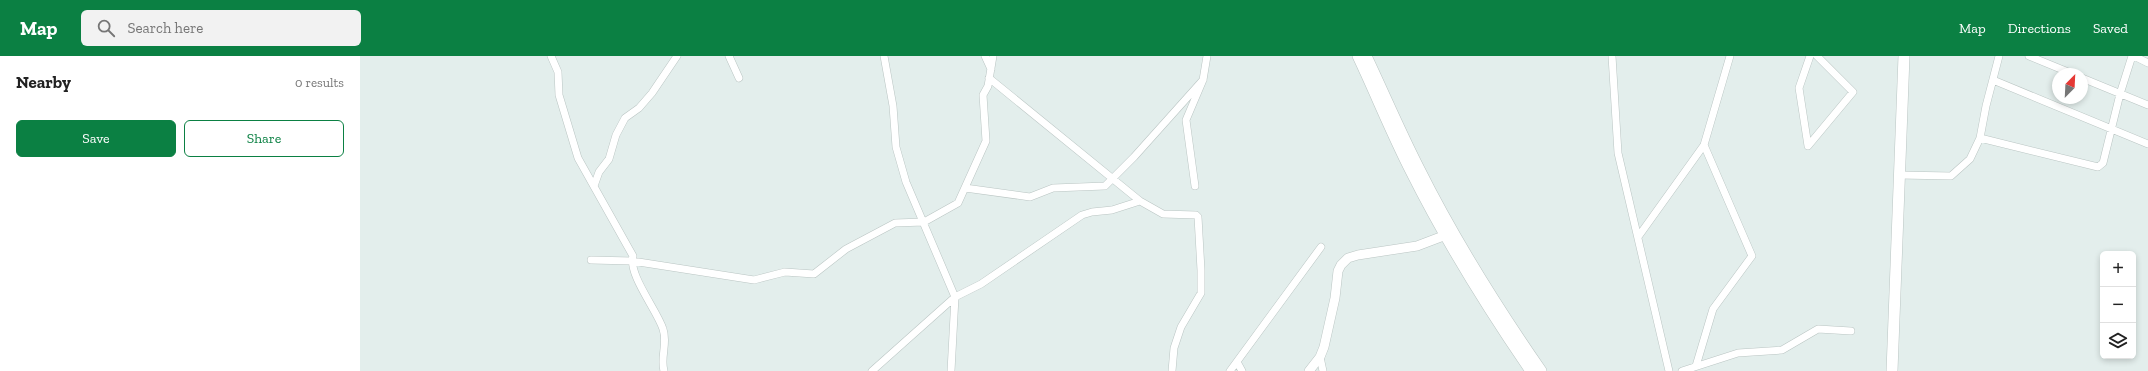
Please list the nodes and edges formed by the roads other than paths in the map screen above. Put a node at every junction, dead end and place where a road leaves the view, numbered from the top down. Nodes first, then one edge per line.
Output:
1 (551, 56) edge
2 (677, 56) edge
3 (729, 56) edge
4 (884, 56) edge
5 (985, 56) edge
6 (993, 56) edge
7 (1207, 56) edge
8 (1358, 56) edge
9 (1366, 56) edge
10 (1612, 56) edge
11 (1730, 56) edge
12 (1810, 56) edge
13 (1817, 56) edge
14 (1904, 56) edge
15 (1999, 56) edge
16 (2029, 56) edge
17 (2133, 56) edge
18 (2148, 63) edge
19 (2058, 68) edge
20 (991, 69) junction
21 (739, 78) dead end
22 (989, 78) junction
23 (1203, 80) junction
24 (1993, 80) junction
25 (2088, 81) edge
26 (2120, 94) junction
27 (2148, 105) edge
28 (2112, 129) junction
29 (1980, 138) junction
30 (2148, 144) edge
31 (1704, 145) junction
32 (1900, 175) junction
33 (1112, 178) junction
34 (594, 186) junction
35 (1195, 186) dead end
36 (966, 188) junction
37 (1140, 201) junction
38 (924, 222) junction
39 (1446, 235) junction
40 (1638, 237) junction
41 (1321, 247) dead end
42 (591, 260) dead end
43 (632, 261) junction
44 (955, 296) junction
45 (1851, 332) dead end
46 (1320, 357) junction
47 (1237, 362) junction
48 (1696, 366) junction
49 (664, 371) edge
50 (872, 371) edge
51 (951, 371) edge
52 (1172, 371) edge
53 (1230, 371) edge
54 (1242, 371) edge
55 (1309, 371) edge
56 (1323, 371) edge
57 (1531, 371) edge
58 (1541, 371) edge
59 (1669, 371) edge
60 (1682, 371) edge
61 (1892, 371) edge

1 - 34 street
2 - 34 street
3 - 21 street
4 - 38 street
5 - 20 street
6 - 20 street
7 - 23 street
8 - 39 highway
9 - 58 highway
10 - 40 street
11 - 31 street
12 - 13 street
14 - 32 highway
15 - 24 street
16 - 19 street
17 - 18 street
17 - 26 street
20 - 22 street
22 - 33 street
22 - 36 street
23 - 33 street
23 - 35 street
24 - 28 street
24 - 29 street
25 - 26 street
26 - 27 street
26 - 28 street
28 - 29 street
28 - 30 street
29 - 32 street
31 - 40 street
31 - 48 street
32 - 61 highway
33 - 36 street
33 - 37 street
34 - 43 street
36 - 38 street
37 - 44 street
37 - 52 street
38 - 43 street
38 - 44 street
39 - 46 street
39 - 57 highway
40 - 59 street
41 - 47 street
42 - 43 street
43 - 49 street
44 - 50 street
44 - 51 street
45 - 48 street
46 - 55 street
46 - 56 street
47 - 53 street
47 - 54 street
48 - 60 street

